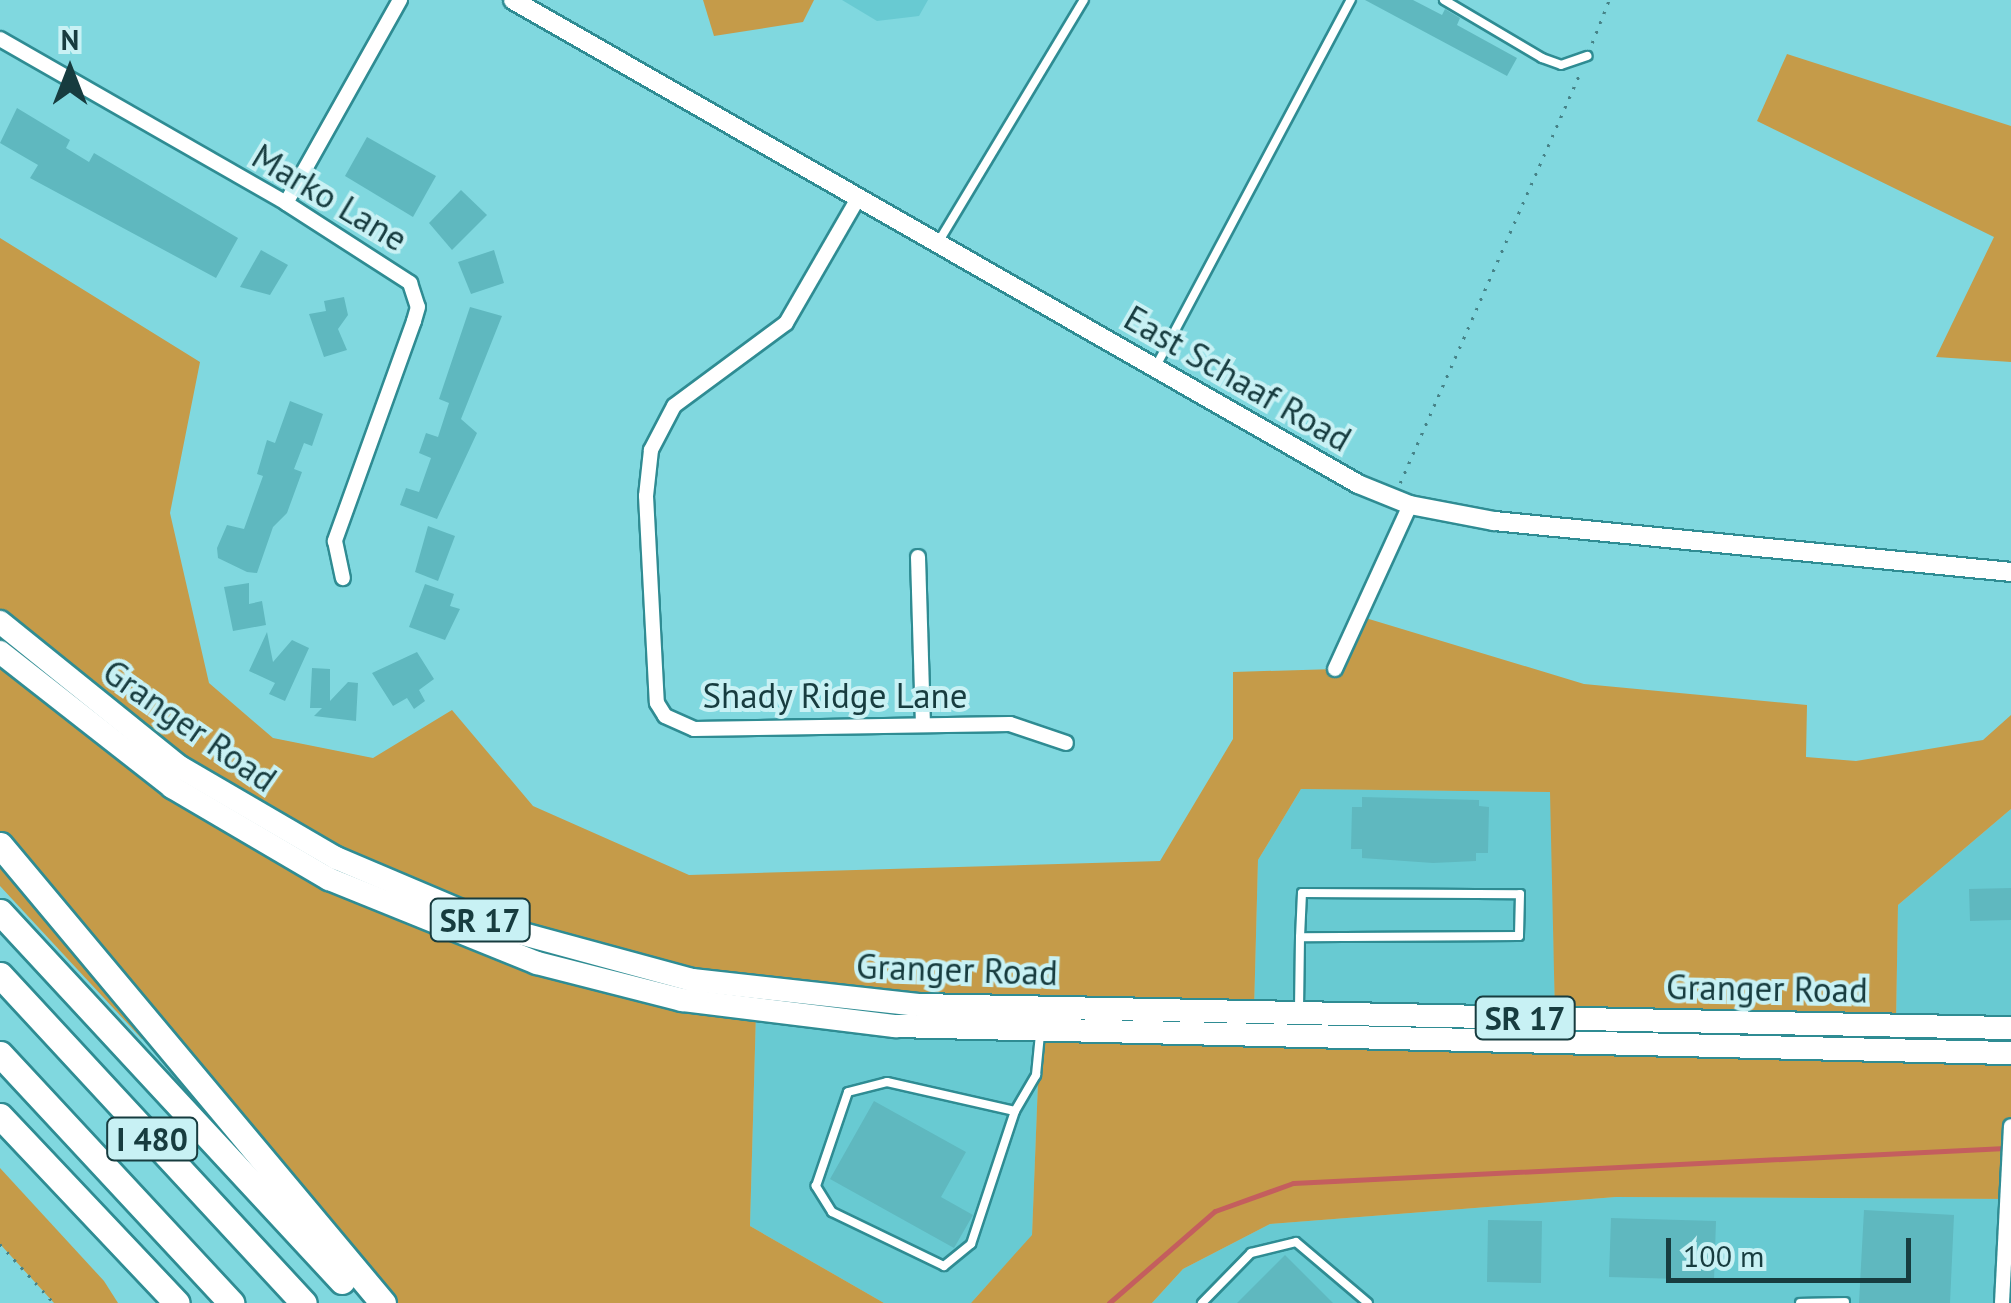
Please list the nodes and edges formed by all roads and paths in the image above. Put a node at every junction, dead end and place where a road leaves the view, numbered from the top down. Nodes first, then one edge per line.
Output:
1 (400, 0) edge
2 (513, 0) edge
3 (1084, 0) edge
4 (1352, 0) edge
5 (1444, 0) edge
6 (1609, 0) edge
7 (0, 38) edge
8 (1588, 56) junction
9 (857, 200) junction
10 (286, 203) junction
11 (936, 245) junction
12 (1155, 368) junction
13 (1402, 501) junction
14 (918, 557) dead end
15 (2011, 572) edge
16 (343, 578) dead end
17 (0, 622) edge
18 (0, 652) edge
19 (1335, 669) dead end
20 (923, 724) junction
21 (1066, 743) dead end
22 (0, 844) edge
23 (0, 912) edge
24 (1300, 936) junction
25 (0, 975) edge
26 (1299, 1014) junction
27 (1040, 1019) junction
28 (2011, 1028) edge
29 (2011, 1053) edge
30 (0, 1054) edge
31 (1015, 1111) junction
32 (0, 1116) edge
33 (2011, 1126) edge
34 (2010, 1178) edge
35 (0, 1244) edge
36 (1845, 1302) edge
37 (54, 1303) edge
38 (177, 1303) edge
39 (231, 1303) edge
40 (304, 1303) edge
41 (363, 1303) edge
42 (383, 1303) edge
43 (1202, 1303) edge
44 (1368, 1303) edge
45 (1800, 1303) edge
46 (2002, 1303) edge

1 - 10 street
2 - 9 street, East Schaaf Road
3 - 11 lane
4 - 12 lane
5 - 8 lane
6 - 8 path
7 - 10 street, Marko Lane
8 - 13 path
9 - 11 street, East Schaaf Road
9 - 20 street, Shady Ridge Lane
10 - 16 street, Marko Lane
11 - 12 street, East Schaaf Road
12 - 13 street, East Schaaf Road
13 - 15 street, East Schaaf Road
13 - 19 street
14 - 20 street
17 - 27 main road, Granger Road / SR 17
18 - 27 main road, Granger Road / SR 17
20 - 21 street, Shady Ridge Lane
22 - 42 highway
23 - 41 highway
24 - 24 lane
24 - 26 lane
25 - 40 highway, I 480
26 - 27 main road, Granger Road / SR 17
26 - 28 main road, Granger Road / SR 17
27 - 29 main road, Granger Road / SR 17
27 - 31 lane
30 - 39 highway, I 480
31 - 31 lane
32 - 38 highway
33 - 34 street
34 - 46 street
35 - 37 path
36 - 45 lane
43 - 44 lane

